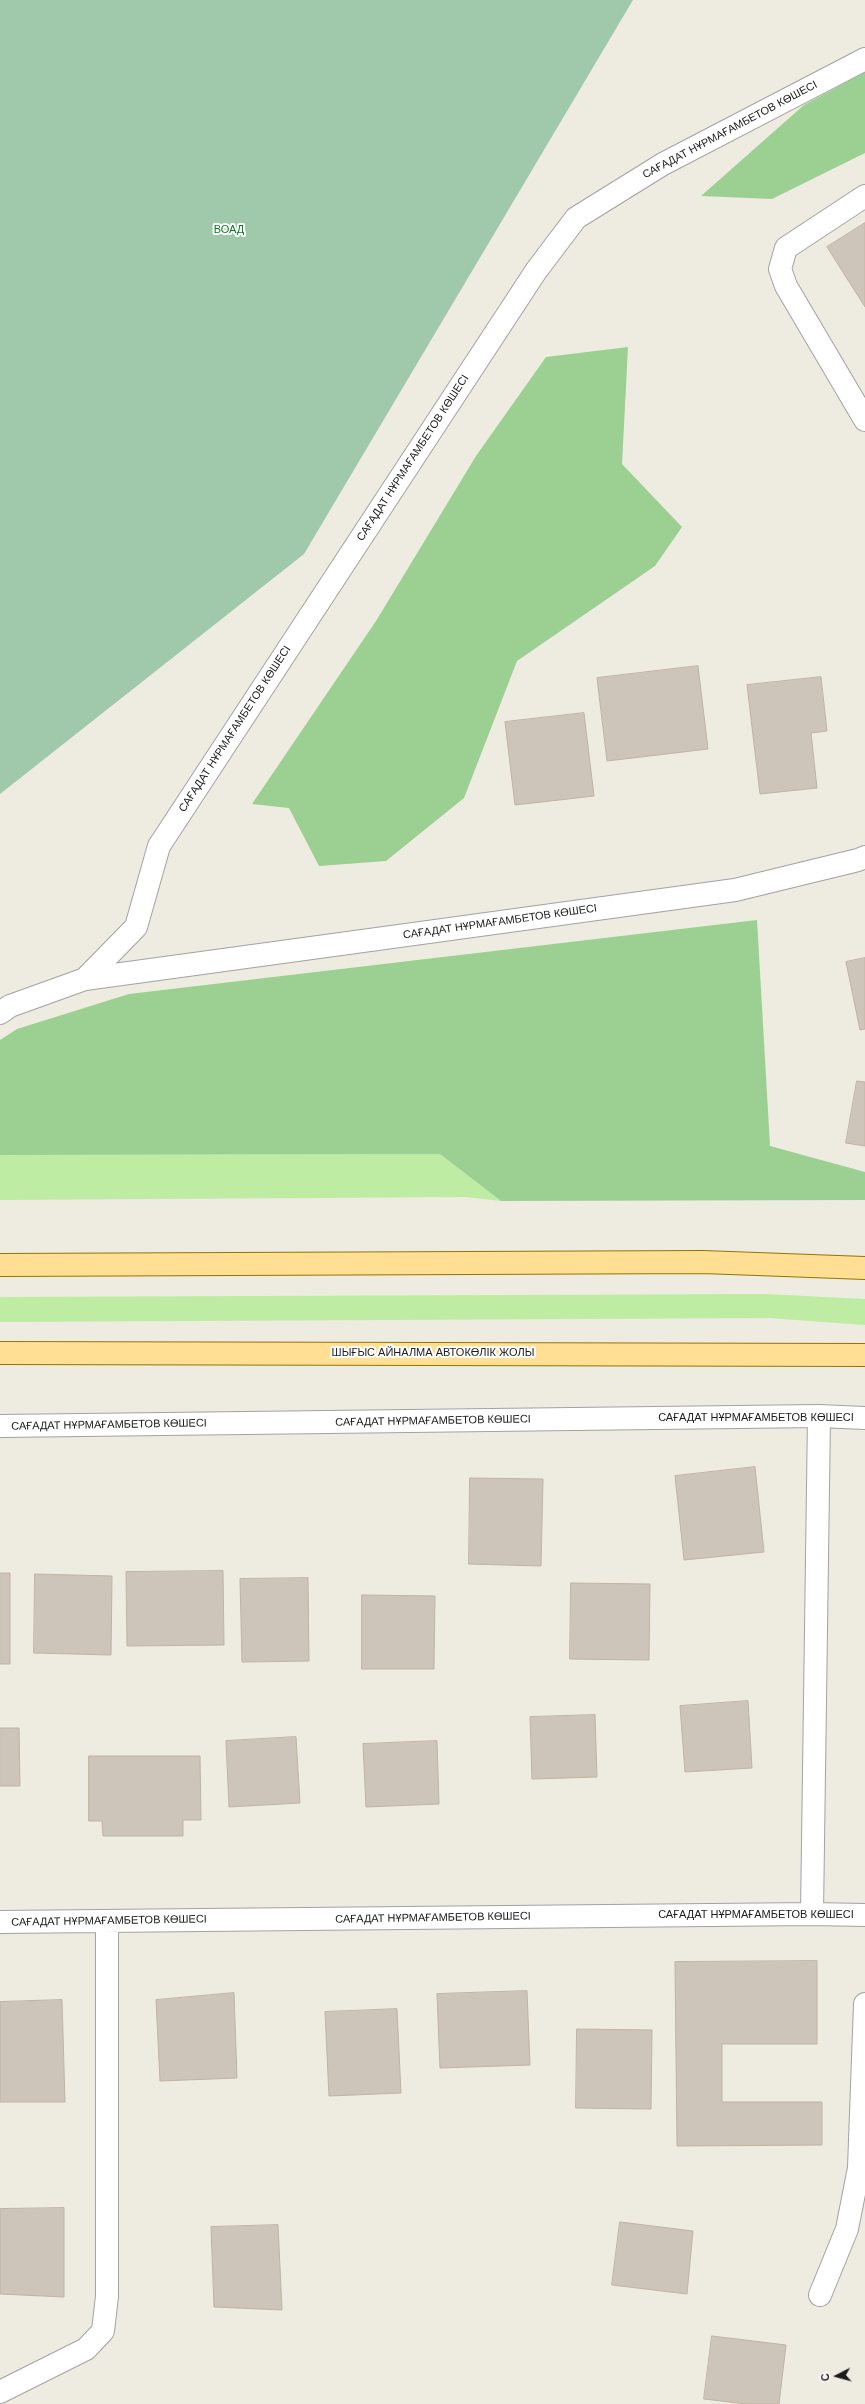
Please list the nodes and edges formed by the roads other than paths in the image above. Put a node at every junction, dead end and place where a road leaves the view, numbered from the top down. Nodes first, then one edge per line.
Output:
1 (865, 59) edge
2 (865, 196) edge
3 (865, 420) edge
4 (865, 857) edge
5 (85, 979) junction
6 (0, 1013) edge
7 (0, 1265) edge
8 (865, 1268) edge
9 (0, 1353) edge
10 (865, 1355) edge
11 (819, 1416) junction
12 (865, 1418) edge
13 (0, 1426) edge
14 (812, 1914) junction
15 (865, 1915) edge
16 (107, 1921) junction
17 (0, 1922) edge
18 (865, 2004) edge
19 (820, 2295) dead end
20 (0, 2392) edge

1 - 5 street, САҒАДАТ НҰРМАҒАМБЕТОВ КӨШЕСІ
2 - 3 street
4 - 5 street, САҒАДАТ НҰРМАҒАМБЕТОВ КӨШЕСІ
5 - 6 street, САҒАДАТ НҰРМАҒАМБЕТОВ КӨШЕСІ
7 - 8 main road
9 - 10 main road, ШЫҒЫС АЙНАЛМА АВТОКӨЛІК ЖОЛЫ
11 - 12 street, САҒАДАТ НҰРМАҒАМБЕТОВ КӨШЕСІ
11 - 13 street, САҒАДАТ НҰРМАҒАМБЕТОВ КӨШЕСІ
11 - 14 street
14 - 15 street, САҒАДАТ НҰРМАҒАМБЕТОВ КӨШЕСІ
14 - 16 street, САҒАДАТ НҰРМАҒАМБЕТОВ КӨШЕСІ
16 - 17 street, САҒАДАТ НҰРМАҒАМБЕТОВ КӨШЕСІ
16 - 20 street
18 - 19 street

